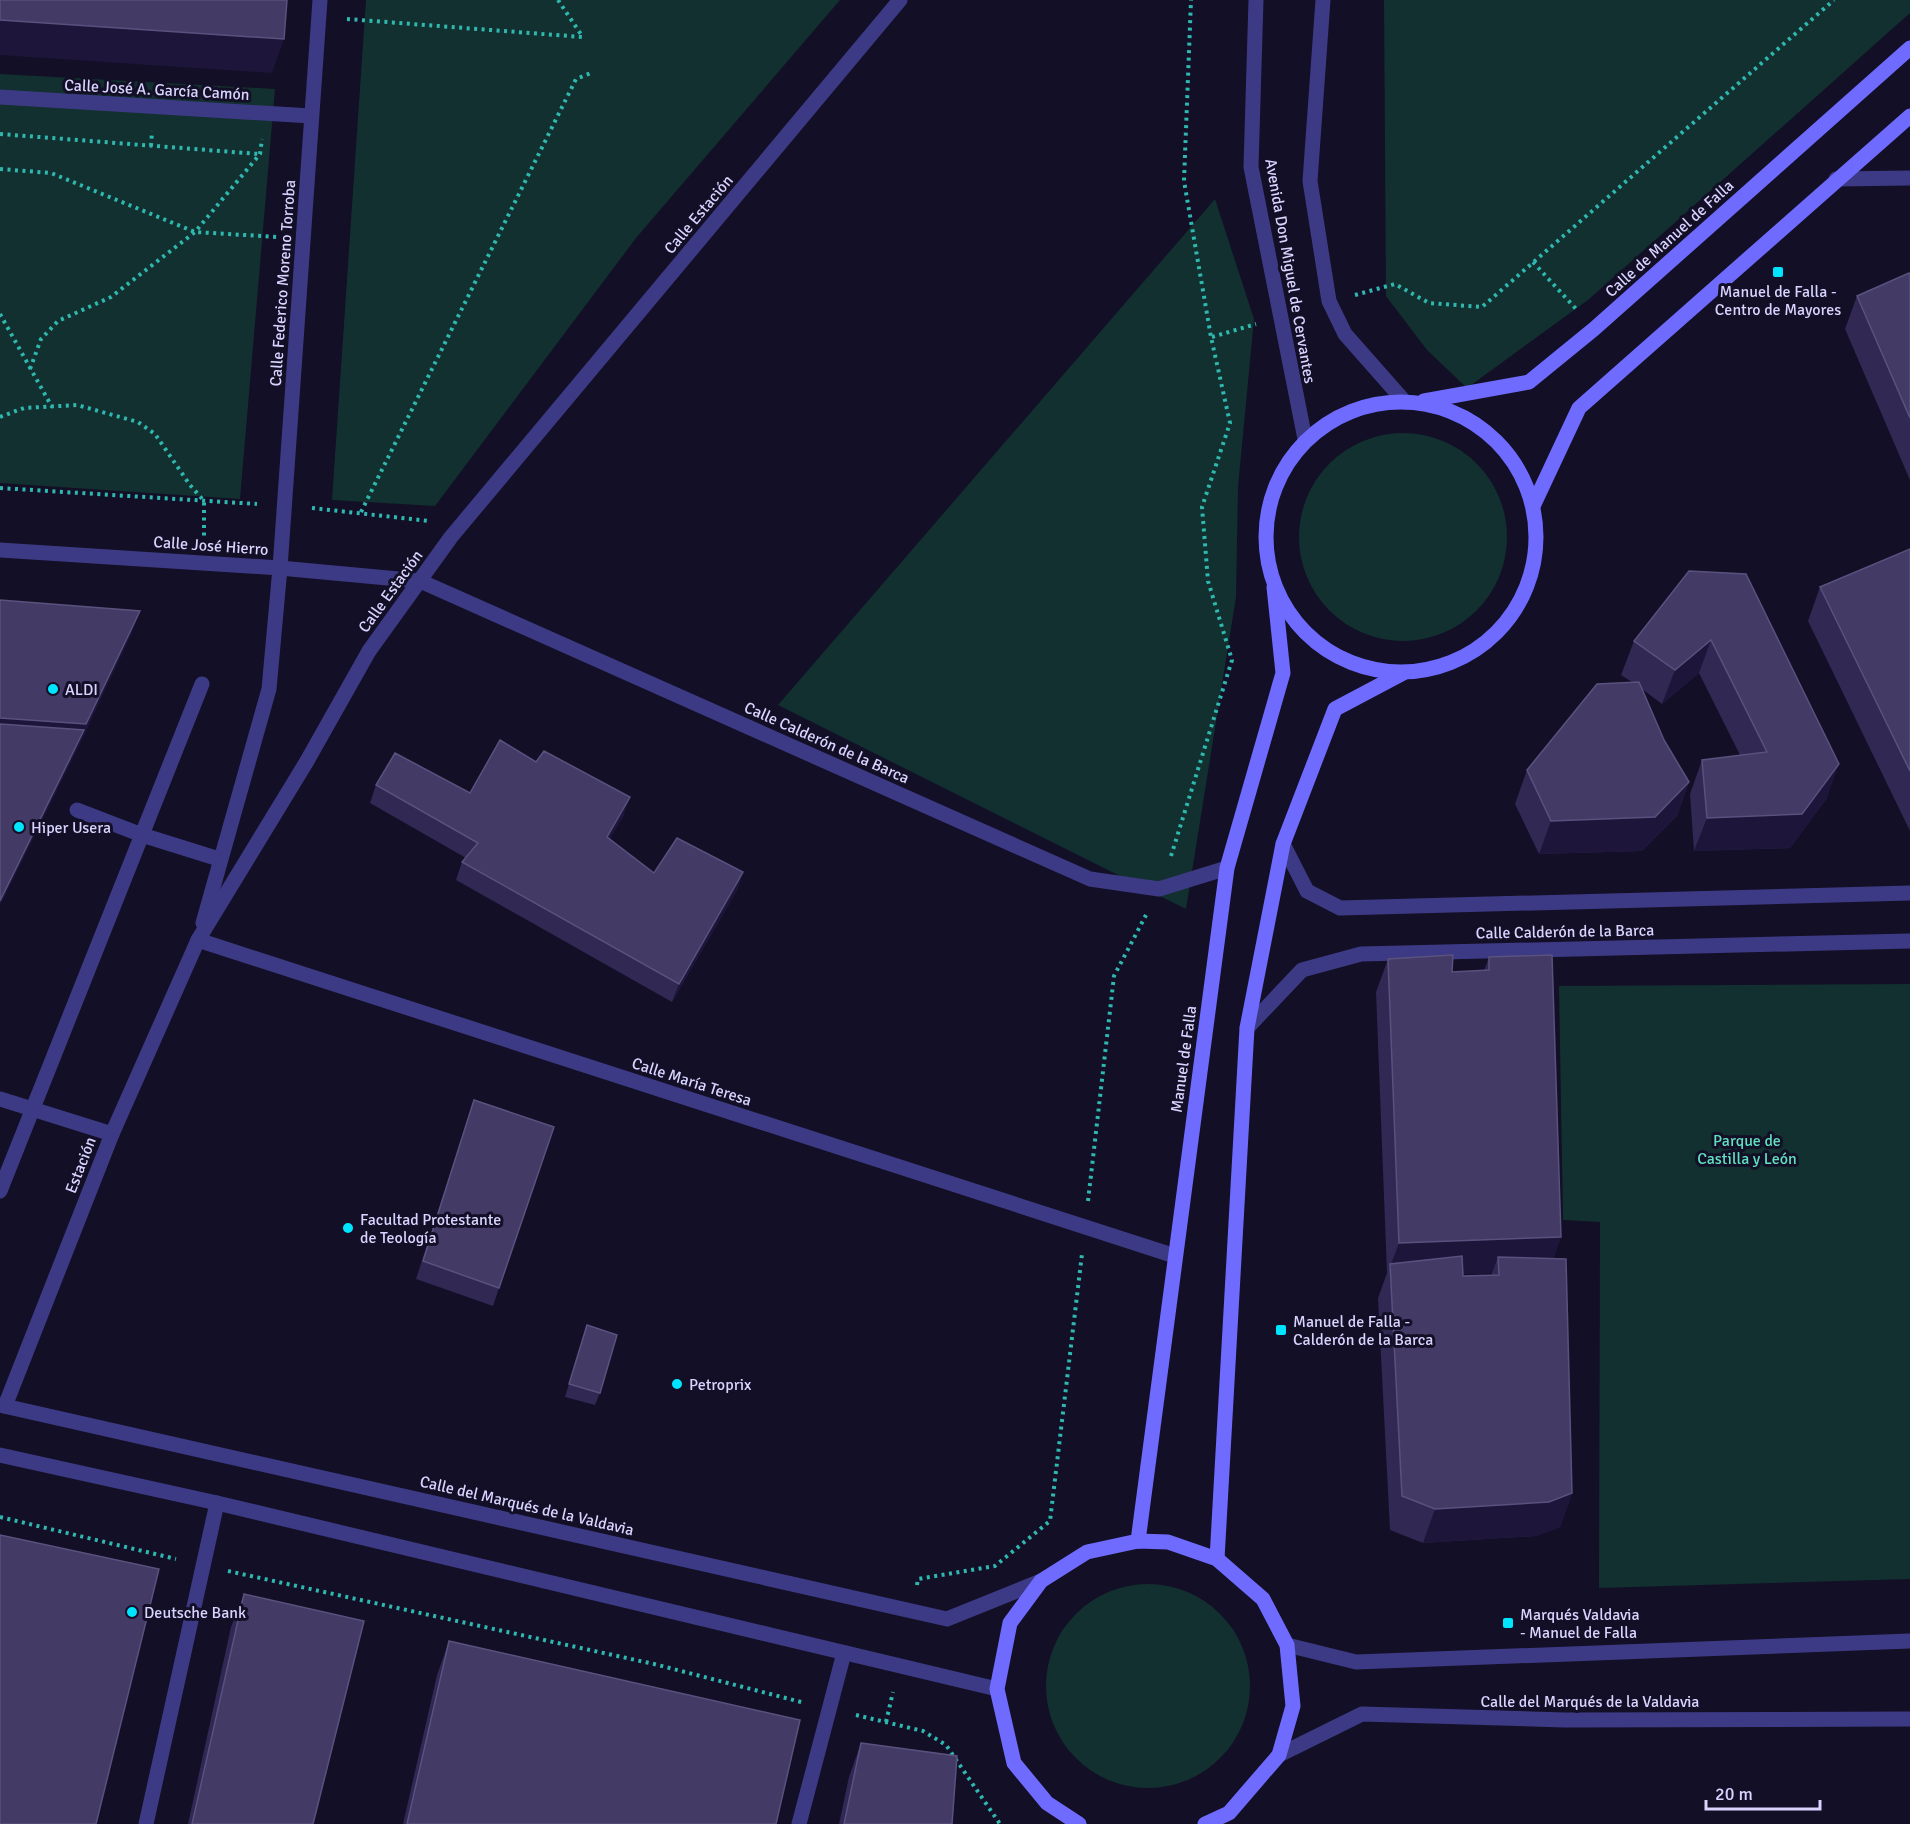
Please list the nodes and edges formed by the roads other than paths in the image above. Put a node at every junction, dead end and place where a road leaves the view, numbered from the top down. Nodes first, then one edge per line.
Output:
1 (320, 0) edge
2 (900, 0) edge
3 (1257, 0) edge
4 (1323, 0) edge
5 (1910, 48) edge
6 (0, 98) edge
7 (312, 116) junction
8 (1910, 116) edge
9 (1910, 178) edge
10 (1836, 179) junction
11 (1424, 401) junction
12 (1405, 402) junction
13 (1305, 439) junction
14 (1534, 504) junction
15 (0, 550) edge
16 (280, 568) junction
17 (420, 581) junction
18 (1274, 587) junction
19 (1403, 673) junction
20 (202, 684) dead end
21 (77, 810) dead end
22 (142, 835) junction
23 (1283, 844) junction
24 (219, 859) junction
25 (1227, 868) junction
26 (1910, 893) edge
27 (198, 940) junction
28 (1910, 941) edge
29 (1247, 1028) junction
30 (0, 1099) edge
31 (33, 1109) junction
32 (112, 1134) junction
33 (0, 1191) edge
34 (1175, 1256) junction
35 (3, 1405) edge
36 (0, 1455) edge
37 (217, 1503) junction
38 (1138, 1541) junction
39 (1217, 1559) junction
40 (1041, 1581) junction
41 (1910, 1641) edge
42 (1287, 1645) junction
43 (844, 1653) junction
44 (997, 1689) junction
45 (1910, 1719) edge
46 (1279, 1755) junction
47 (146, 1824) edge
48 (799, 1824) edge
49 (1079, 1824) edge
50 (1205, 1824) edge

1 - 7 street, Calle Federico Moreno Torroba
2 - 17 street, Calle Estación
3 - 13 street, Avenida Don Miguel de Cervantes
4 - 12 street, Avenida Don Miguel de Cervantes
5 - 11 main road, Calle de Manuel de Falla
6 - 7 street, Calle José A. García Camón
7 - 16 street, Calle Federico Moreno Torroba
8 - 10 main road
9 - 10 street
10 - 14 main road
11 - 12 main road, Calle de Manuel de Falla
11 - 14 main road
12 - 13 main road, Calle de Manuel de Falla
13 - 18 main road
14 - 19 main road
15 - 16 street, Calle José Hierro
16 - 17 street, Calle José Hierro
16 - 24 street
17 - 25 street, Calle Calderón de la Barca
17 - 27 street, Calle Estación
18 - 19 main road
18 - 25 main road, Manuel de Falla
19 - 23 main road
20 - 22 street
21 - 22 street
22 - 24 street
22 - 31 street
23 - 26 street, Calle Calderón de la Barca
23 - 29 main road
24 - 27 street
25 - 34 main road, Manuel de Falla
27 - 32 street, Estación
27 - 34 street, Calle María Teresa
28 - 29 street, Calle Calderón de la Barca
29 - 39 main road
30 - 31 street
31 - 32 street
31 - 33 street
32 - 35 street, Estación
34 - 38 main road, Manuel de Falla
35 - 40 street, Calle del Marqués de la Valdavia
36 - 37 street
37 - 43 street
37 - 47 street
38 - 39 main road
38 - 40 main road
39 - 42 main road
40 - 44 main road
41 - 42 street
42 - 46 main road
43 - 44 street
43 - 48 street
44 - 49 main road
45 - 46 street, Calle del Marqués de la Valdavia
46 - 50 main road

